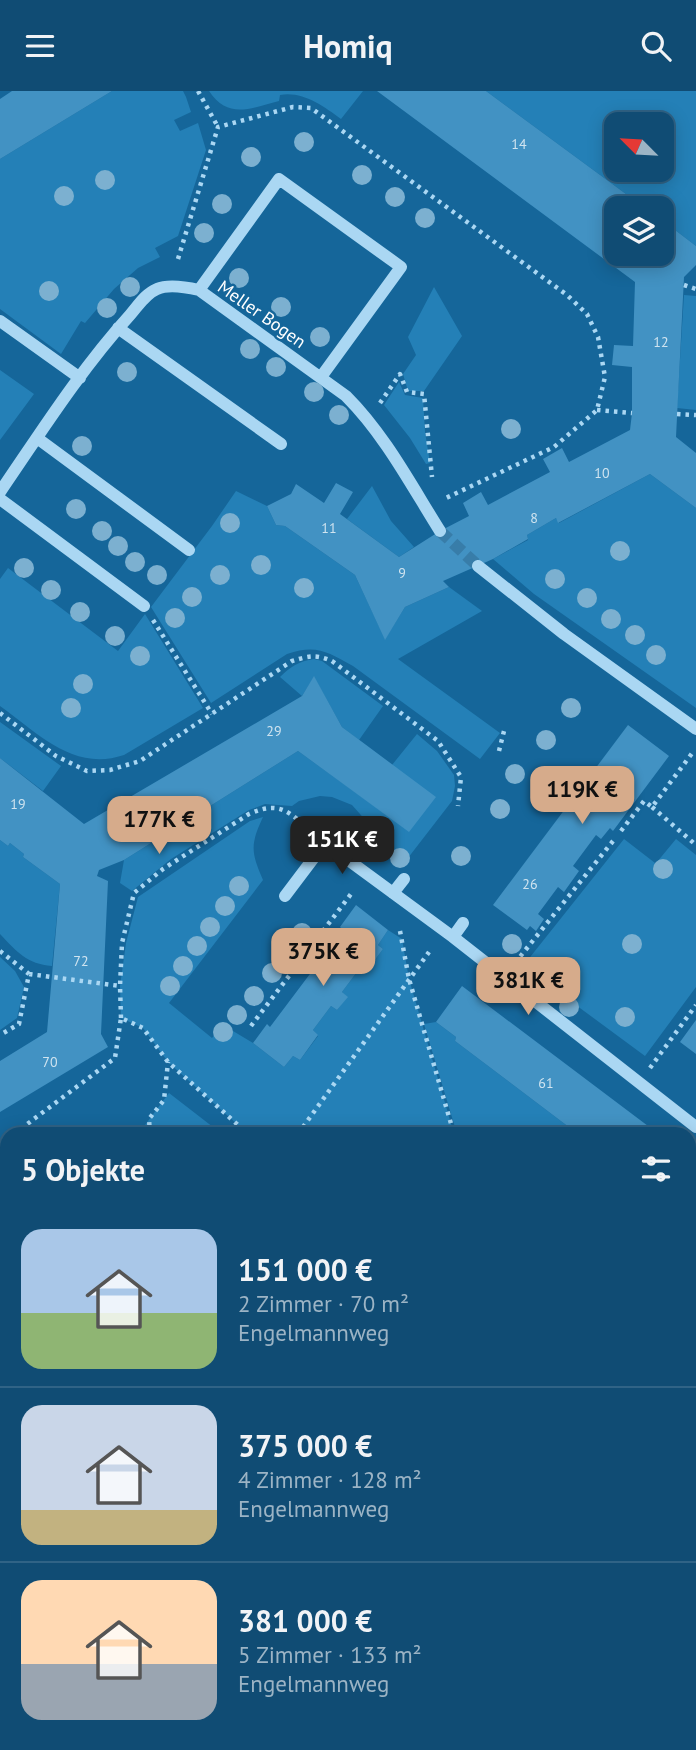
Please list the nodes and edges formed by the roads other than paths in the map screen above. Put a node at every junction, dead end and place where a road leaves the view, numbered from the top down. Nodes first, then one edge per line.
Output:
1 (199, 290) junction
2 (0, 321) edge
3 (118, 328) junction
4 (321, 377) junction
5 (80, 378) junction
6 (37, 438) junction
7 (281, 444) dead end
8 (0, 492) edge
9 (0, 499) edge
10 (440, 531) tunnel mouth
11 (189, 550) dead end
12 (478, 566) tunnel mouth
13 (144, 605) road end
14 (696, 729) edge
15 (404, 879) dead end
16 (393, 893) junction
17 (285, 896) dead end
18 (463, 923) dead end
19 (453, 937) junction
20 (696, 1127) edge

1 - 3 street, Meller Bogen
1 - 4 street, Meller Bogen
1 - 4 street
2 - 5 street
3 - 5 street, Meller Bogen
3 - 7 street
4 - 10 street, Meller Bogen
5 - 6 street, Meller Bogen
6 - 8 street, Meller Bogen
6 - 11 street
9 - 13 street
12 - 14 street
15 - 16 street
16 - 17 street
16 - 19 street
18 - 19 street
19 - 20 street

